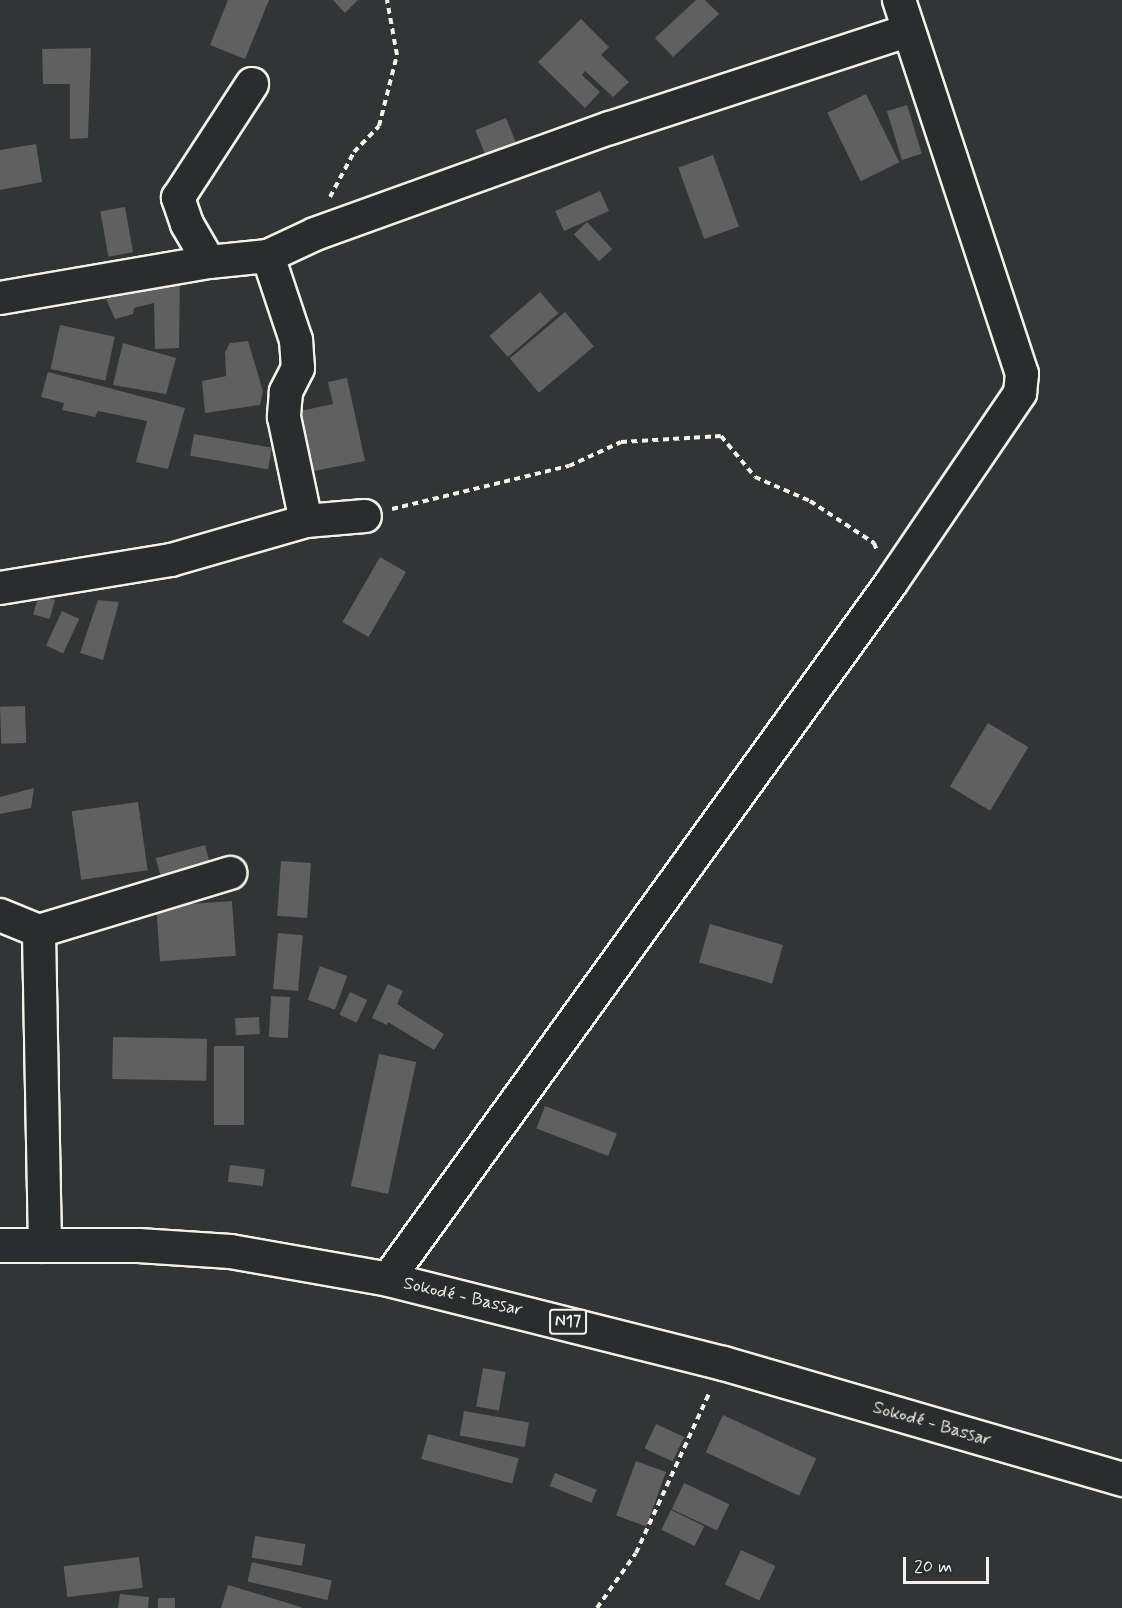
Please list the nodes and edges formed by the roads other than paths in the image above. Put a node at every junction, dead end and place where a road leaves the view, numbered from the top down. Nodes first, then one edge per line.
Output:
1 (899, 0) edge
2 (907, 30) junction
3 (252, 84) dead end
4 (268, 256) junction
5 (209, 262) junction
6 (0, 298) edge
7 (365, 516) road end
8 (306, 520) junction
9 (0, 588) edge
10 (230, 873) dead end
11 (0, 915) edge
12 (39, 931) junction
13 (0, 1245) edge
14 (45, 1246) junction
15 (388, 1279) junction
16 (1122, 1479) edge

1 - 2 street
2 - 4 street
2 - 15 street
3 - 5 street
4 - 5 street
4 - 8 street
5 - 6 street
7 - 8 street
8 - 9 street
10 - 12 street
11 - 12 street
12 - 14 street
13 - 14 main road, Sokodé - Bassar / N17
14 - 15 main road, Sokodé - Bassar / N17
15 - 16 main road, Sokodé - Bassar / N17

